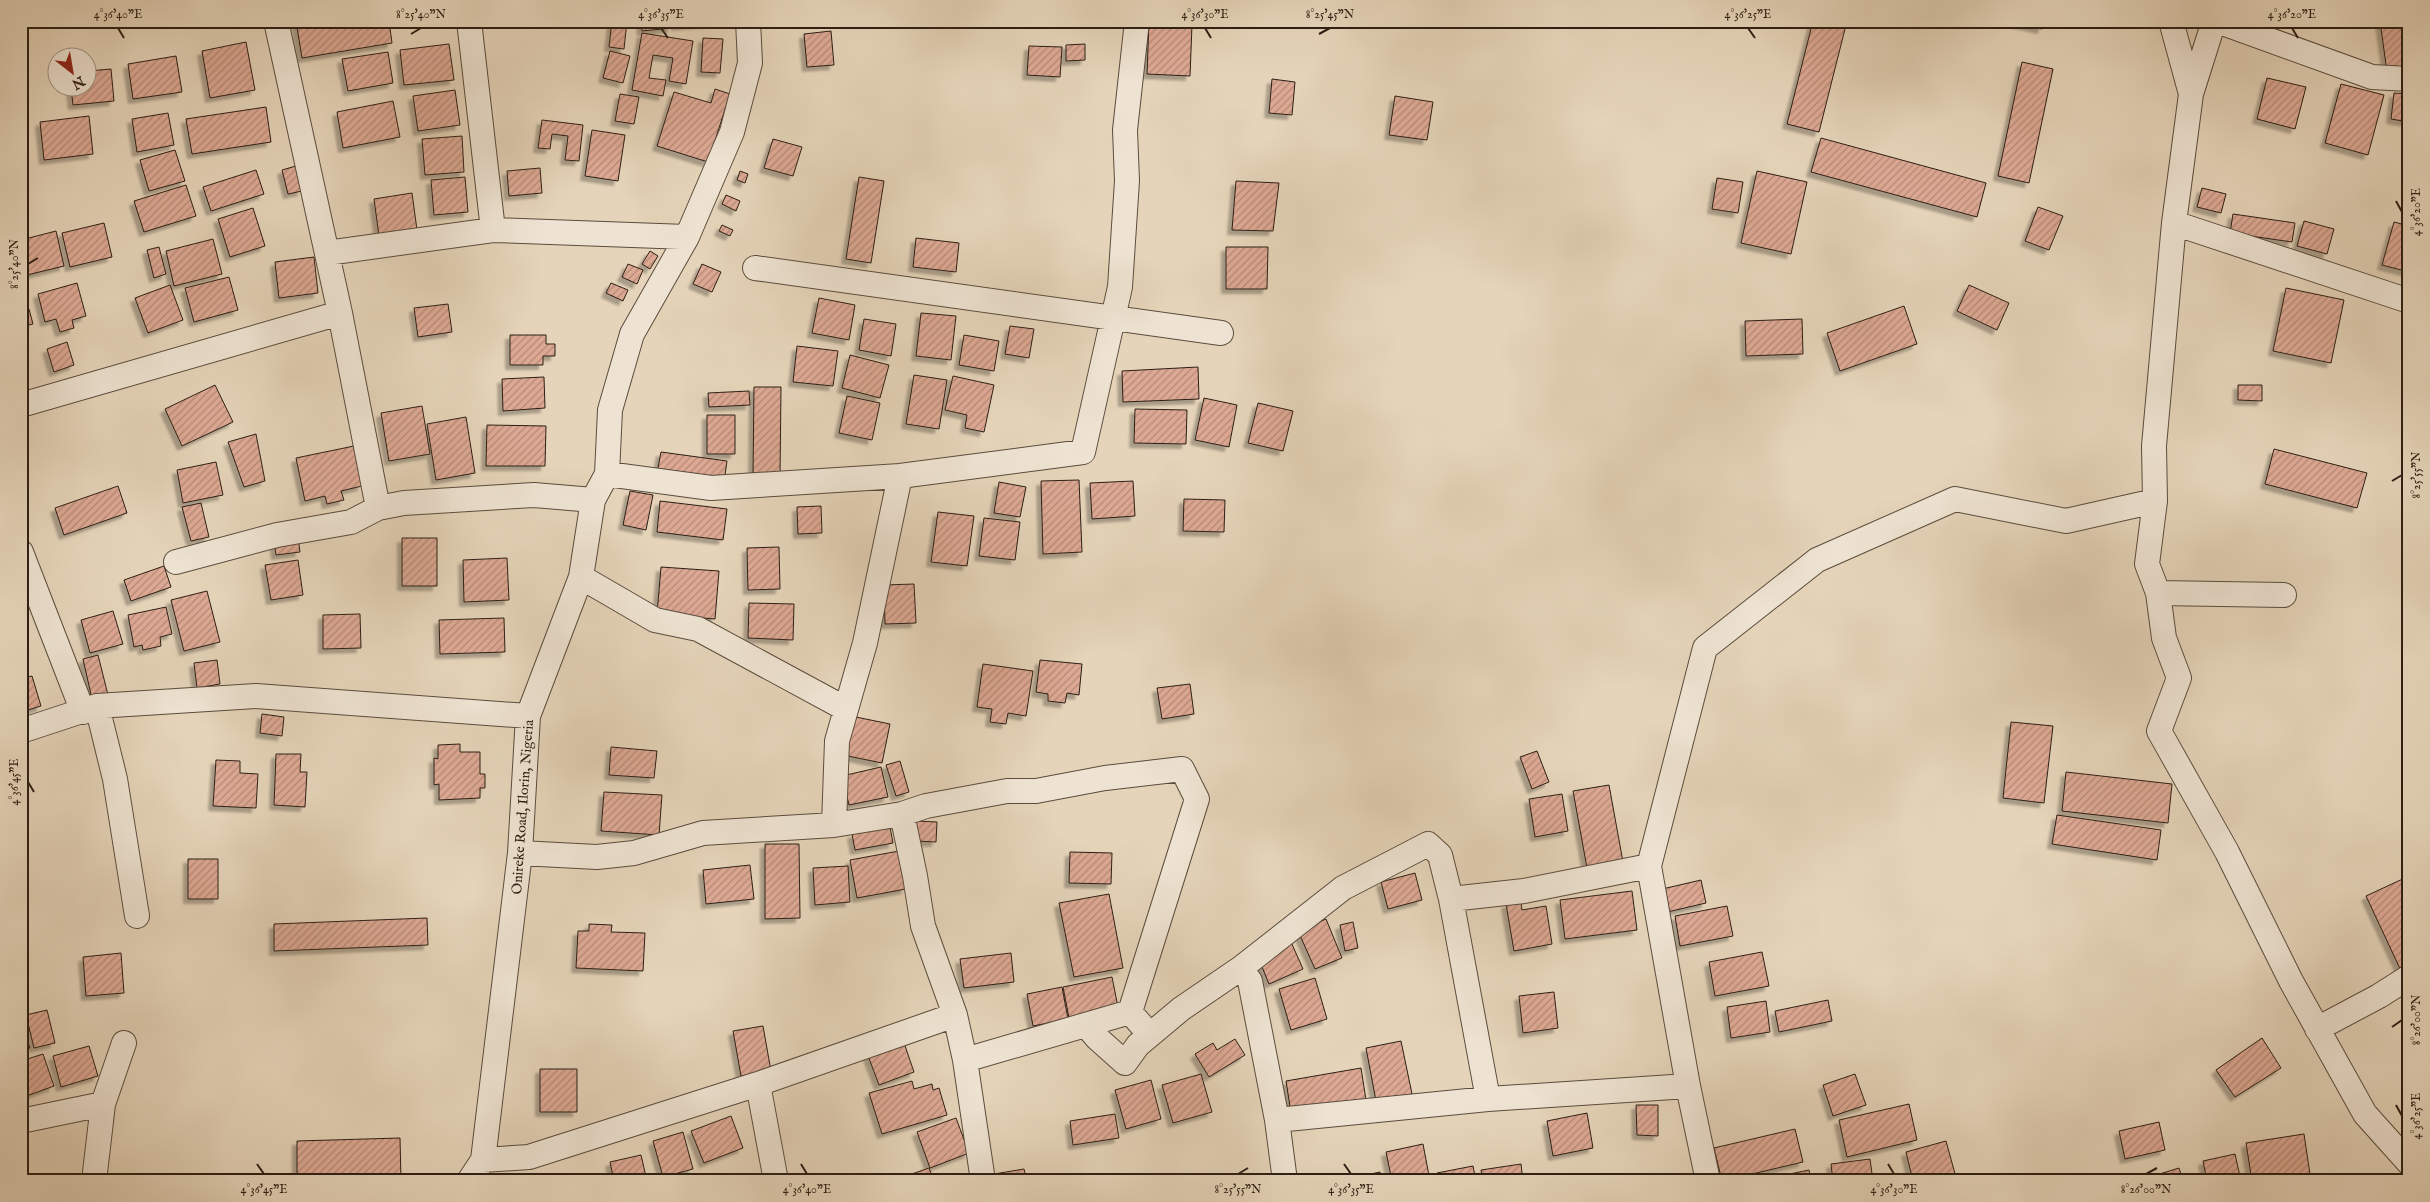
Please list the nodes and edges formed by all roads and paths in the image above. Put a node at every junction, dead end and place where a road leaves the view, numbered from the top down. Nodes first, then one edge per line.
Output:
1 (276, 21) edge
2 (469, 21) edge
3 (748, 21) edge
4 (1137, 21) edge
5 (2171, 21) edge
6 (2215, 21) edge
7 (2409, 78) edge
8 (2191, 94) junction
9 (2174, 223) junction
10 (493, 230) junction
11 (687, 237) junction
12 (327, 253) junction
13 (755, 268) dead end
14 (2409, 301) edge
15 (340, 313) junction
16 (1113, 318) junction
17 (1221, 333) dead end
18 (21, 405) edge
19 (607, 474) junction
20 (900, 476) junction
21 (593, 500) junction
22 (2156, 501) junction
23 (378, 508) junction
24 (21, 552) edge
25 (176, 562) dead end
26 (581, 578) junction
27 (2158, 593) junction
28 (2284, 595) dead end
29 (90, 709) junction
30 (846, 709) junction
31 (528, 716) junction
32 (21, 731) edge
33 (902, 814) junction
34 (834, 825) junction
35 (520, 854) junction
36 (1649, 866) junction
37 (1451, 899) junction
38 (137, 916) dead end
39 (1241, 968) junction
40 (2409, 977) edge
41 (1130, 1012) junction
42 (955, 1015) junction
43 (1086, 1025) junction
44 (2317, 1029) junction
45 (1150, 1035) junction
46 (124, 1043) dead end
47 (965, 1060) junction
48 (758, 1084) junction
49 (1688, 1086) junction
50 (1488, 1099) junction
51 (103, 1104) junction
52 (1278, 1120) junction
53 (21, 1121) edge
54 (483, 1160) junction
55 (2409, 1163) edge
56 (94, 1181) edge
57 (469, 1181) edge
58 (776, 1181) edge
59 (983, 1181) edge
60 (1285, 1181) edge
61 (1708, 1181) edge

1 - 12 street
2 - 10 street
3 - 11 street, Onireke Road, Ilorin, Nigeria
4 - 16 street
5 - 8 street
6 - 7 street
6 - 8 street
8 - 9 street
9 - 14 street
9 - 22 street
10 - 11 street
10 - 12 street
11 - 19 street, Onireke Road, Ilorin, Nigeria
12 - 15 street
13 - 16 street
15 - 18 street
15 - 23 street
16 - 17 street
16 - 20 street
19 - 20 street
19 - 21 street, Onireke Road, Ilorin, Nigeria
20 - 30 street
21 - 23 street
21 - 26 street, Onireke Road, Ilorin, Nigeria
22 - 27 street
22 - 36 street
23 - 25 street
24 - 29 street
26 - 30 street
26 - 31 street, Onireke Road, Ilorin, Nigeria
27 - 28 street
27 - 44 street
29 - 31 street
29 - 32 street
29 - 38 street
30 - 34 street
31 - 35 street, Onireke Road, Ilorin, Nigeria
33 - 34 street
33 - 41 street
33 - 42 street
34 - 35 street
35 - 54 street, Onireke Road, Ilorin, Nigeria
36 - 37 street
36 - 49 street
37 - 39 street
37 - 50 street
39 - 45 street
39 - 52 street
40 - 44 street
41 - 43 street
41 - 45 street
42 - 47 street
42 - 48 street
43 - 45 street
43 - 47 street
44 - 55 street
46 - 51 street
47 - 59 street
48 - 54 street
48 - 58 street
49 - 50 street
49 - 61 street
50 - 52 street
51 - 53 street
51 - 56 street
52 - 60 street
54 - 57 street, Onireke Road, Ilorin, Nigeria

